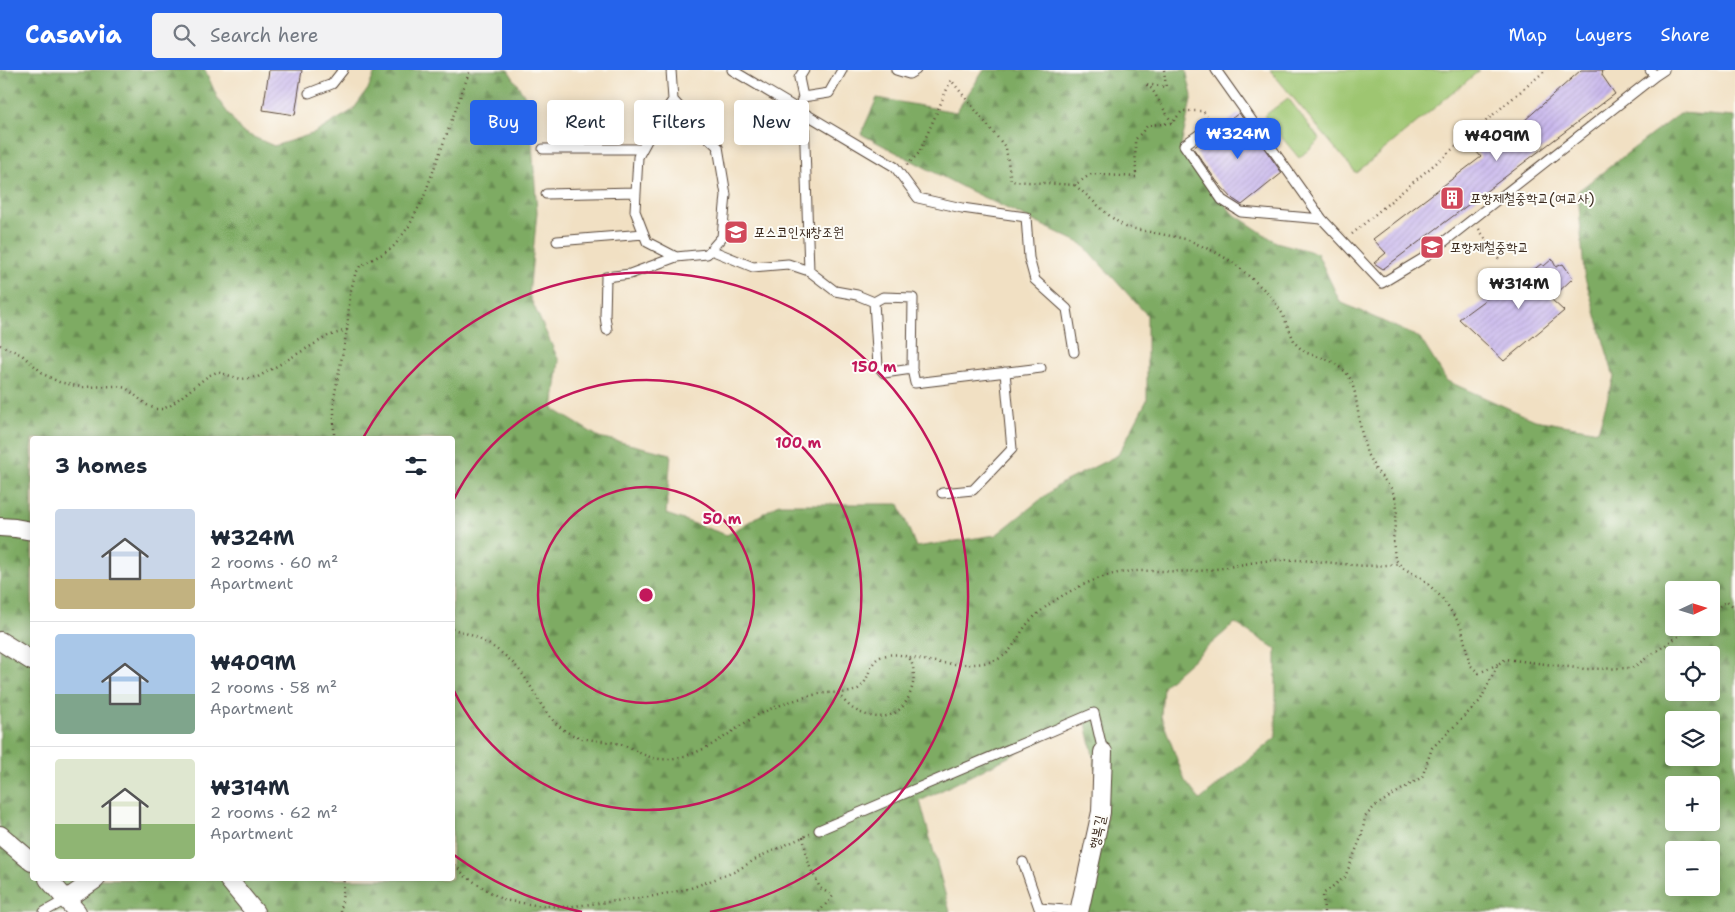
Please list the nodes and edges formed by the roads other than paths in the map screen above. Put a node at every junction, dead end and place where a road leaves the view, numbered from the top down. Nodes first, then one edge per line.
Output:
1 (343, 70) edge
2 (672, 70) edge
3 (732, 70) edge
4 (804, 70) edge
5 (842, 70) edge
6 (896, 70) edge
7 (916, 70) edge
8 (1216, 70) edge
9 (1664, 70) edge
10 (1652, 73) edge
11 (309, 93) dead end
12 (803, 97) junction
13 (673, 100) edge
14 (781, 100) edge
15 (803, 100) edge
16 (809, 117) edge
17 (1214, 124) road end
18 (645, 145) edge
19 (716, 145) edge
20 (803, 145) edge
21 (642, 149) junction
22 (543, 150) dead end
23 (636, 192) junction
24 (546, 194) dead end
25 (1322, 219) junction
26 (644, 234) junction
27 (557, 241) dead end
28 (711, 250) junction
29 (676, 257) junction
30 (809, 271) junction
31 (874, 302) junction
32 (607, 330) dead end
33 (1074, 352) dead end
34 (1041, 368) dead end
35 (912, 369) junction
36 (1005, 372) junction
37 (942, 493) dead end
38 (0, 527) edge
39 (30, 531) edge
40 (0, 641) edge
41 (30, 660) edge
42 (1103, 752) joint
43 (819, 830) dead end
44 (0, 835) edge
45 (30, 860) edge
46 (1023, 862) dead end
47 (50, 881) edge
48 (94, 881) edge
49 (230, 881) edge
50 (72, 905) edge
51 (44, 912) edge
52 (256, 912) edge
53 (1079, 912) edge

1 - 11 lane
2 - 13 lane
3 - 14 lane
4 - 12 lane
5 - 12 lane
6 - 7 lane
8 - 25 lane
9 - 10 lane
10 - 25 lane
12 - 15 lane
16 - 33 lane
17 - 25 lane
18 - 21 lane
19 - 28 lane
20 - 30 lane
21 - 22 lane
21 - 23 lane
23 - 24 lane
23 - 26 lane
26 - 27 lane
26 - 29 lane
28 - 29 lane
28 - 30 lane
29 - 32 lane
30 - 31 lane
31 - 35 lane
31 - 35 lane
34 - 36 lane
35 - 36 lane
36 - 37 lane
38 - 39 street
40 - 41 street
42 - 43 lane
42 - 53 street, 행복길
44 - 45 street
46 - 53 lane
47 - 50 street
48 - 50 street
49 - 52 street
50 - 51 lane

